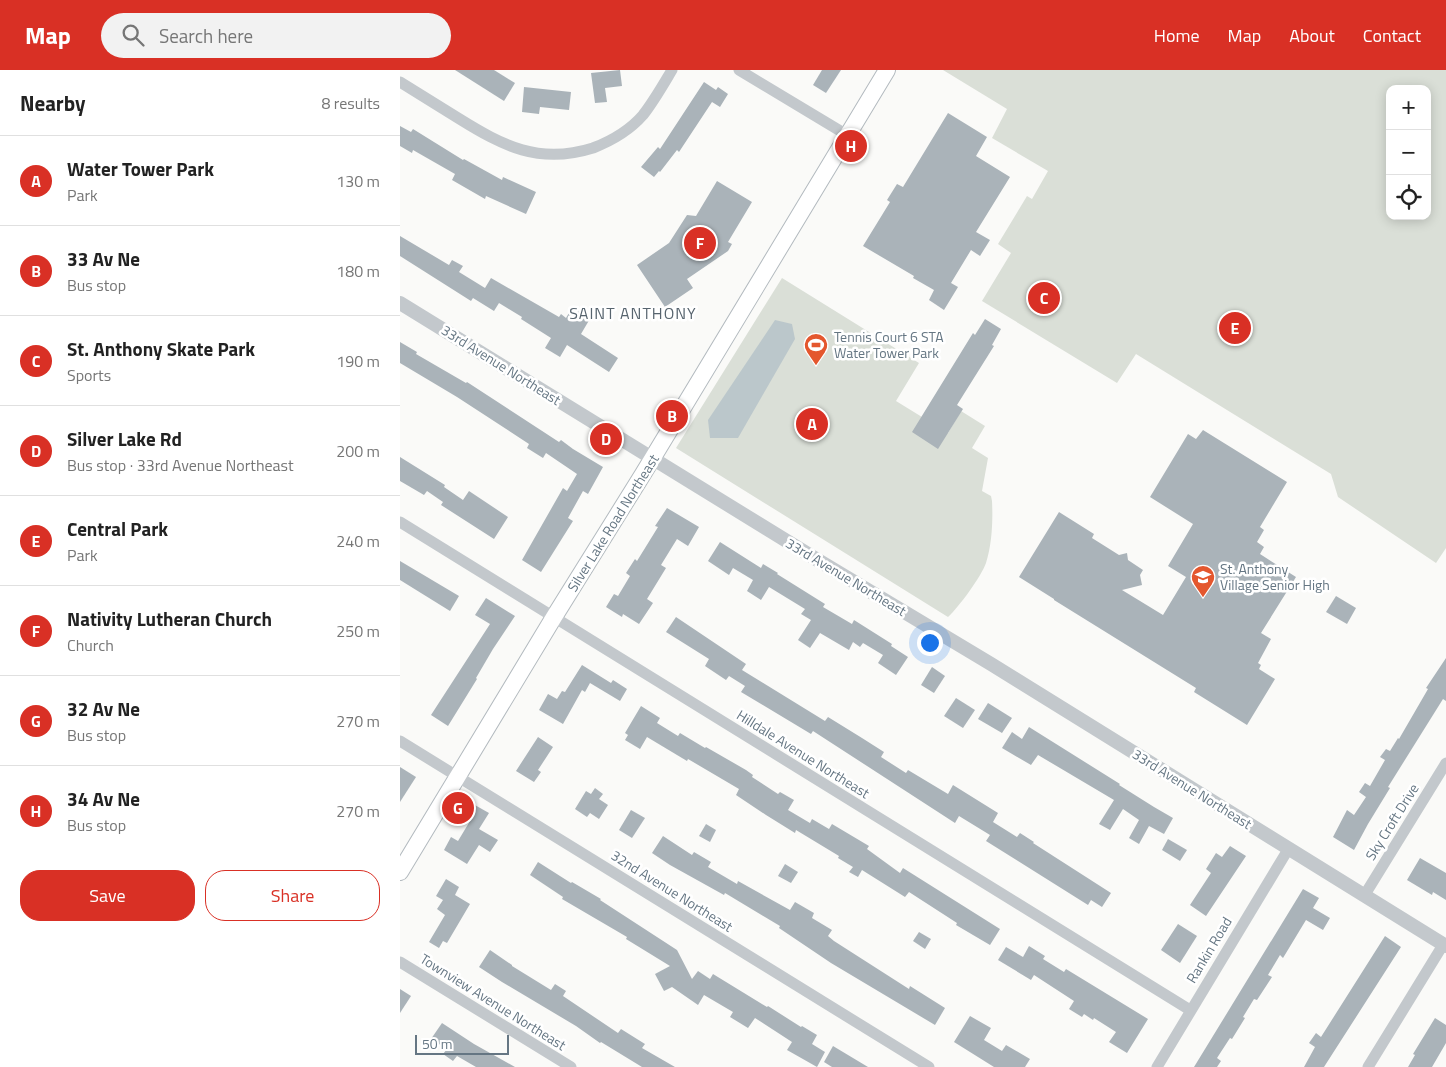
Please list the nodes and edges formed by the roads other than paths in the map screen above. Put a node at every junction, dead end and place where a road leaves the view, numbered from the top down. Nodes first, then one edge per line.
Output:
1 (672, 70) edge
2 (739, 70) edge
3 (887, 70) edge
4 (400, 82) edge
5 (847, 135) junction
6 (400, 303) edge
7 (653, 458) junction
8 (400, 522) edge
9 (554, 617) junction
10 (400, 741) edge
11 (1446, 763) edge
12 (458, 777) junction
13 (1289, 848) junction
14 (400, 872) edge
15 (1364, 896) junction
16 (1445, 945) edge
17 (400, 962) edge
18 (1190, 1010) junction
19 (571, 1067) edge
20 (929, 1067) edge
21 (1157, 1067) edge
22 (1368, 1067) edge

1 - 4 street
2 - 5 street
3 - 5 main road, Silver Lake Road Northeast
5 - 7 main road, Silver Lake Road Northeast
6 - 7 street, 33rd Avenue Northeast
7 - 9 main road, Silver Lake Road Northeast
7 - 13 street, 33rd Avenue Northeast
8 - 9 street, Hilldale Avenue Northeast
9 - 12 main road, Silver Lake Road Northeast
9 - 18 street, Hilldale Avenue Northeast
10 - 12 street, 32nd Avenue Northeast
11 - 15 street, Sky Croft Drive
12 - 14 main road, Silver Lake Road Northeast
12 - 20 street, 32nd Avenue Northeast
13 - 15 street, 33rd Avenue Northeast
13 - 18 street, Rankin Road
15 - 16 street, 33rd Avenue Northeast
16 - 22 street
17 - 19 street, Townview Avenue Northeast
18 - 21 street, Rankin Road

